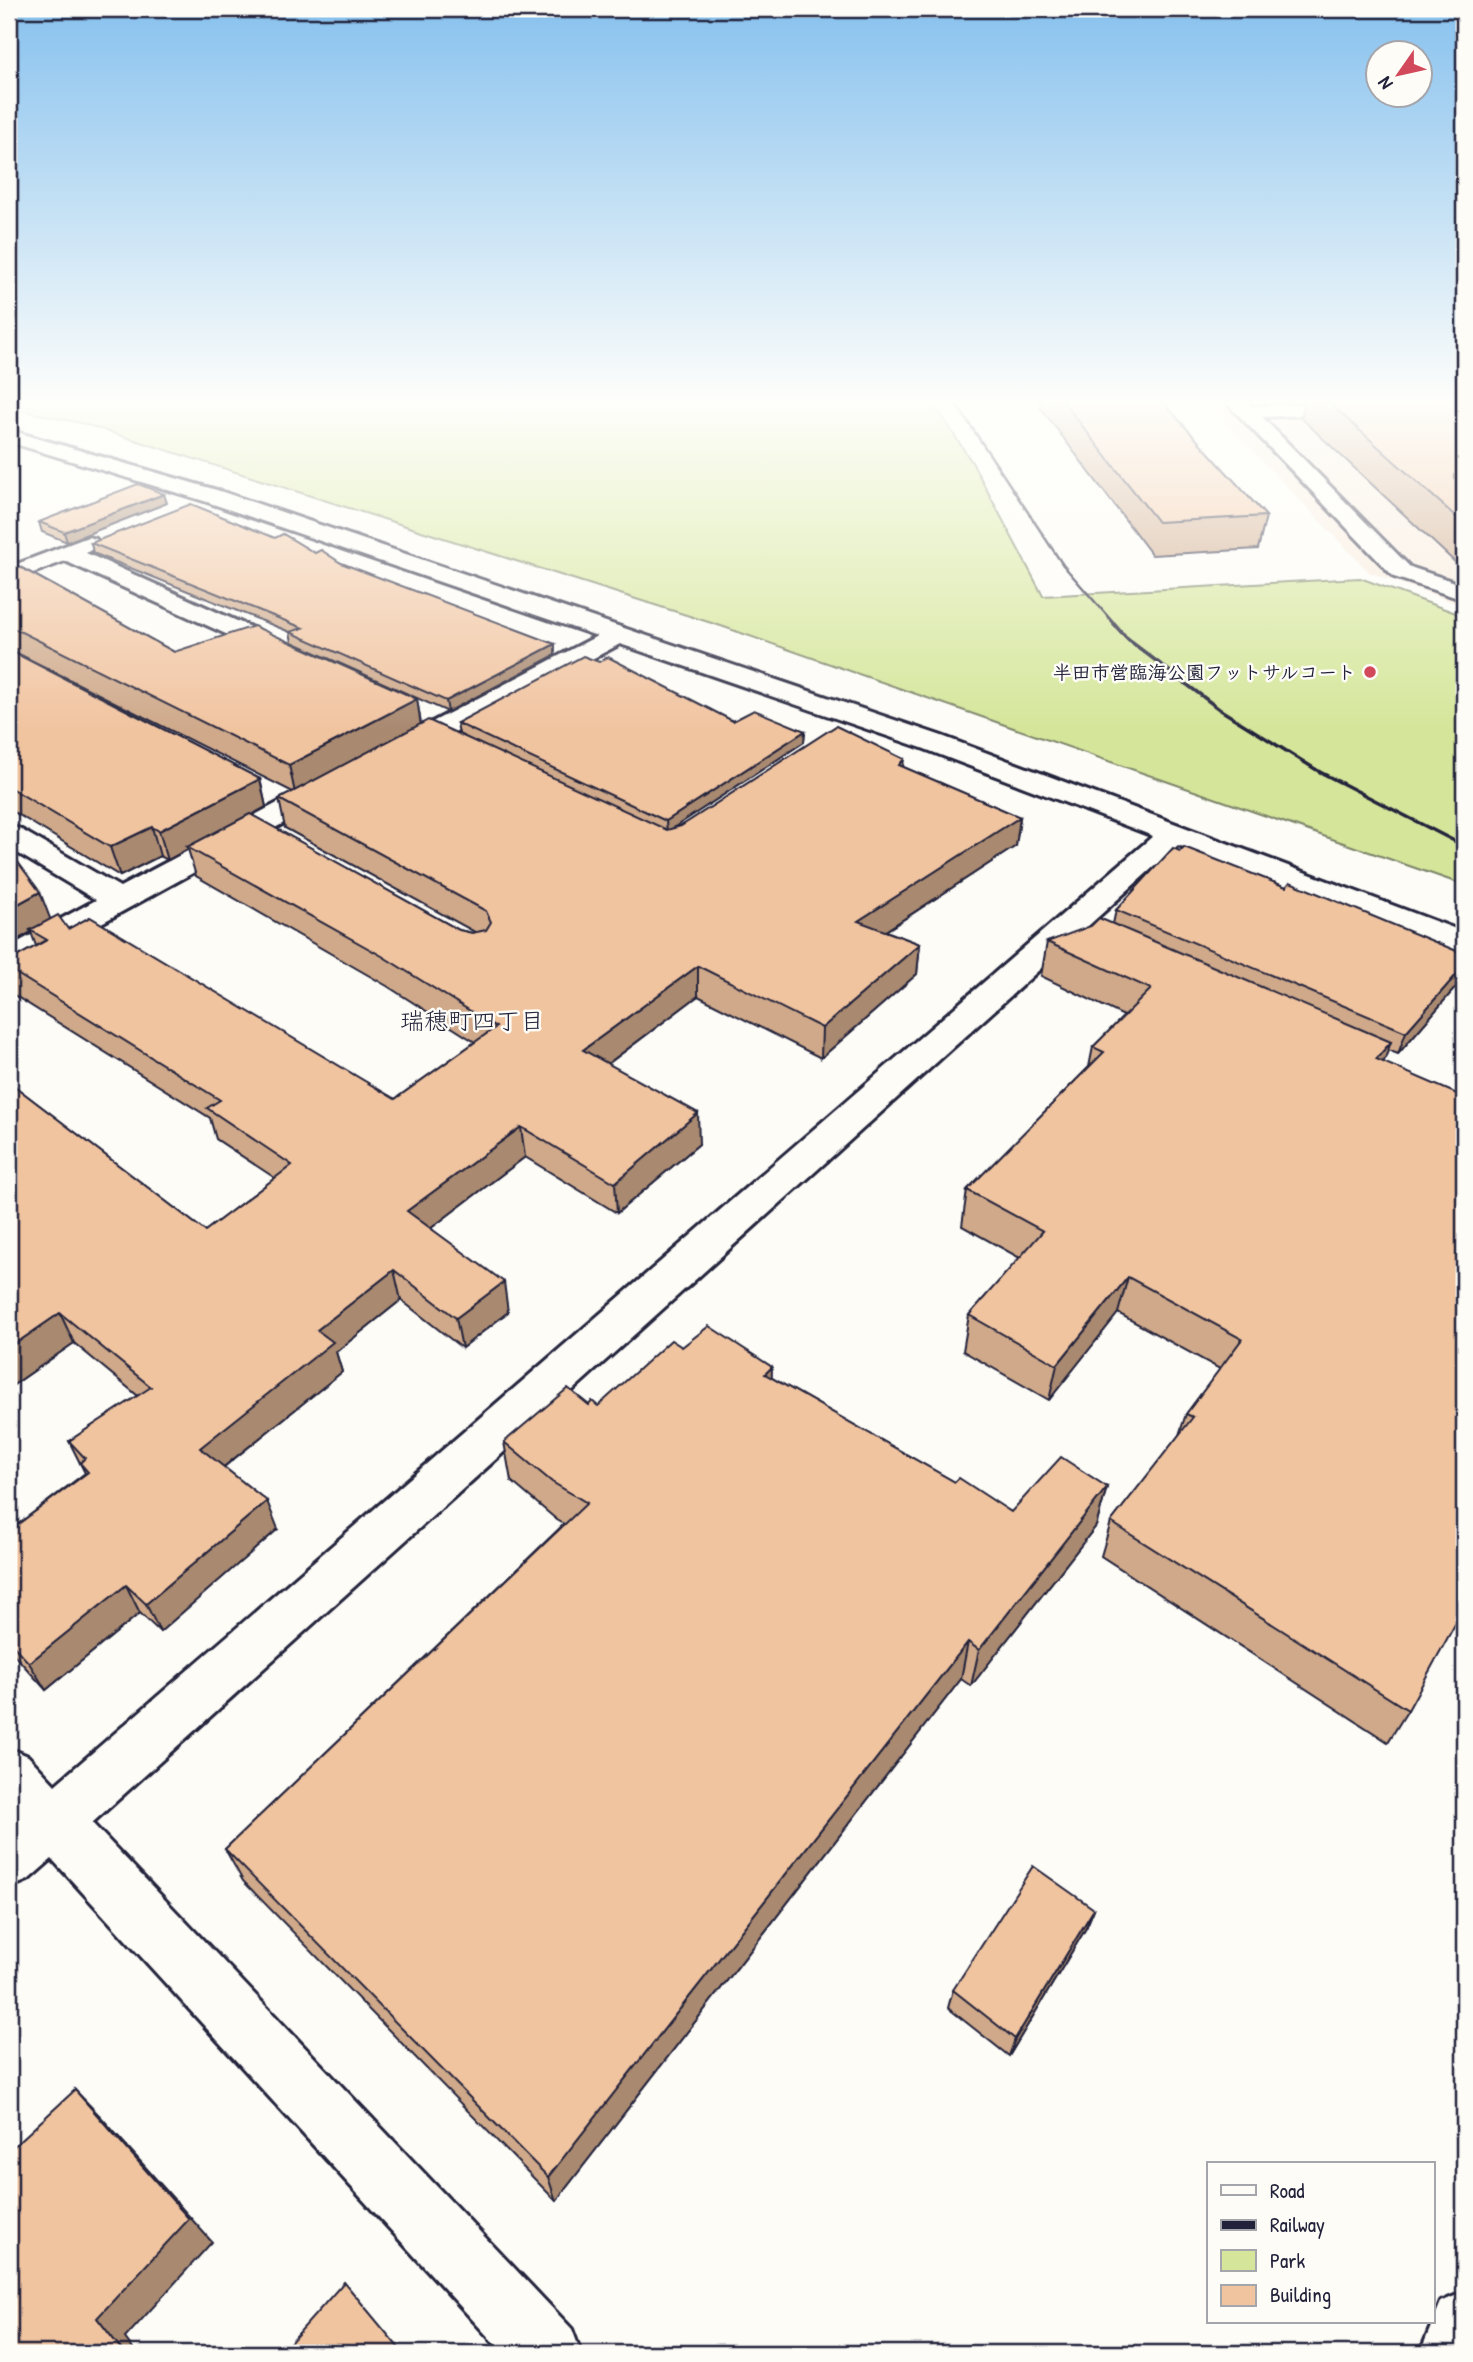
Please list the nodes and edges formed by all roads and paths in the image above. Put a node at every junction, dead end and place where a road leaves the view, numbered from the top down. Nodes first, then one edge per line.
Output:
1 (251, 509) edge
2 (1340, 509) edge
3 (104, 538) edge
4 (66, 553) junction
5 (9, 575) edge
6 (1464, 593) edge
7 (618, 635) junction
8 (308, 662) edge
9 (863, 719) junction
10 (835, 737) edge
11 (255, 826) junction
12 (1175, 832) junction
13 (9, 835) edge
14 (290, 845) edge
15 (119, 900) junction
16 (1464, 943) edge
17 (9, 960) edge
18 (9, 1773) edge
19 (52, 1821) junction
20 (9, 1861) edge
21 (1464, 2325) edge
22 (548, 2353) edge
23 (1452, 2353) edge

1 - 7 street
2 - 6 street
3 - 4 street
4 - 5 street
4 - 8 street
7 - 9 street
7 - 11 street
9 - 10 street
9 - 12 street
11 - 14 street
11 - 15 street
12 - 16 street
12 - 19 street
13 - 15 street
15 - 17 street
18 - 19 street
19 - 20 street
19 - 22 street
21 - 23 street

